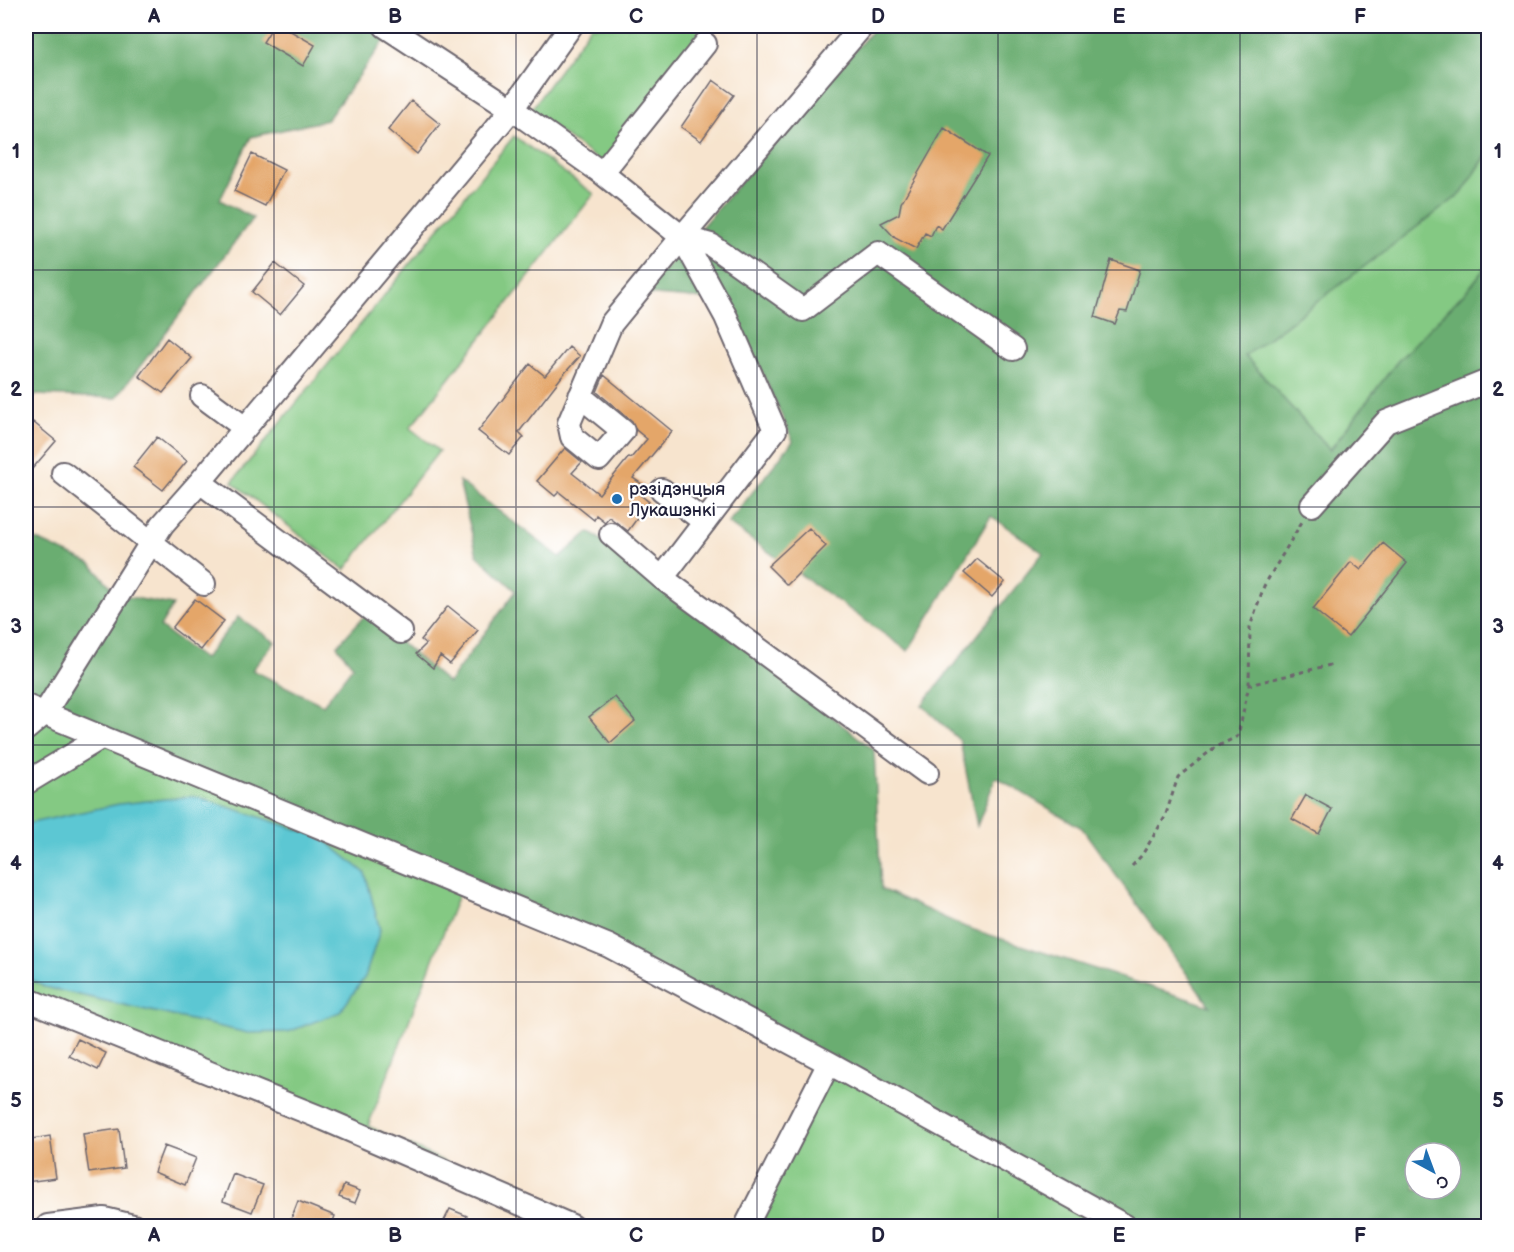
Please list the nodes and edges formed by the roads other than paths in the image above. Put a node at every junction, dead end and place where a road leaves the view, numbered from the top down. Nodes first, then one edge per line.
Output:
1 (385, 26) edge
2 (570, 26) edge
3 (862, 26) edge
4 (705, 44) dead end
5 (512, 109) junction
6 (602, 173) junction
7 (682, 237) junction
8 (1012, 349) dead end
9 (1488, 381) edge
10 (202, 396) dead end
11 (580, 396) dead end
12 (245, 428) junction
13 (63, 473) dead end
14 (200, 482) junction
15 (662, 490) dead end
16 (1312, 505) road end
17 (705, 522) junction
18 (611, 534) dead end
19 (151, 542) junction
20 (662, 578) junction
21 (204, 584) dead end
22 (401, 632) dead end
23 (35, 710) edge
24 (26, 729) edge
25 (102, 737) junction
26 (927, 773) dead end
27 (26, 783) edge
28 (26, 999) edge
29 (829, 1063) junction
30 (104, 1223) edge
31 (1111, 1223) edge
32 (48, 1227) edge
33 (133, 1227) edge
34 (572, 1227) edge
35 (746, 1227) edge

1 - 5 street
2 - 5 street
3 - 7 street
4 - 6 street
5 - 6 street
5 - 12 street
6 - 7 street
7 - 8 street
7 - 11 street
7 - 17 street
9 - 16 street
10 - 12 street
12 - 14 street
13 - 19 street
14 - 19 street
14 - 22 street
15 - 17 street
17 - 20 street
18 - 20 street
19 - 21 street
19 - 23 street
20 - 26 street
23 - 24 street
23 - 25 street
25 - 27 street
25 - 29 street
28 - 34 street
29 - 31 street
29 - 35 street
30 - 32 street
30 - 33 street

